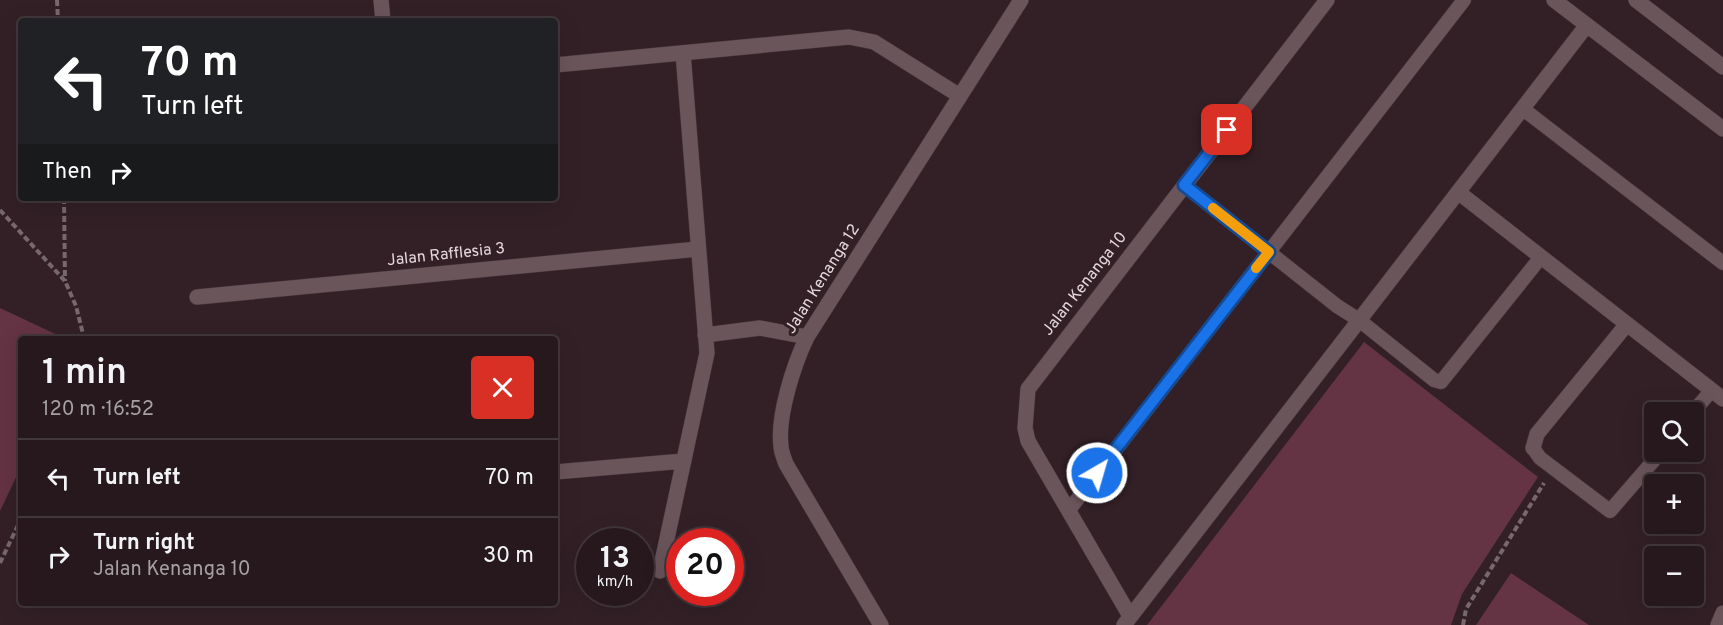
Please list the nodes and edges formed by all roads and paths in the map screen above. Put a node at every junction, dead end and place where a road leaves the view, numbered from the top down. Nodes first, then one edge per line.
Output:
1 (57, 0) edge
2 (381, 0) edge
3 (1021, 0) edge
4 (1327, 0) edge
5 (1464, 0) edge
6 (1554, 0) edge
7 (1636, 0) edge
8 (58, 18) edge
9 (382, 18) edge
10 (1587, 25) junction
11 (683, 53) junction
12 (558, 65) edge
13 (1723, 67) edge
14 (960, 96) junction
15 (1522, 109) junction
16 (1723, 129) edge
17 (1184, 185) junction
18 (1458, 192) junction
19 (64, 201) edge
20 (0, 210) edge
21 (698, 249) junction
22 (1269, 252) junction
23 (1541, 257) junction
24 (1723, 263) edge
25 (65, 281) junction
26 (197, 297) dead end
27 (1359, 320) junction
28 (1627, 324) junction
29 (705, 335) junction
30 (83, 336) edge
31 (807, 337) junction
32 (1719, 395) edge
33 (1704, 405) edge
34 (1533, 448) joint
35 (684, 460) junction
36 (1652, 462) edge
37 (1553, 468) junction
38 (558, 472) edge
39 (1069, 510) junction
40 (18, 525) edge
41 (0, 563) edge
42 (660, 571) dead end
43 (1723, 613) edge
44 (1127, 621) edge
45 (881, 625) edge
46 (1463, 625) edge
47 (1718, 625) edge

1 - 8 path
2 - 9 street
3 - 14 street, Jalan Kenanga 12
4 - 17 street, Jalan Kenanga 10
5 - 22 lane
6 - 10 street
7 - 13 street
10 - 15 street
10 - 16 street
11 - 12 street
11 - 14 street
11 - 21 street
14 - 31 street, Jalan Kenanga 12
15 - 18 street
15 - 24 lane
17 - 22 lane
17 - 39 street, Jalan Kenanga 10
18 - 23 street
18 - 27 street
19 - 25 path
20 - 25 path
21 - 26 street, Jalan Rafflesia 3
21 - 29 street
22 - 27 lane
22 - 39 lane
23 - 27 lane
23 - 28 street
25 - 30 path
27 - 44 street
28 - 32 street
28 - 34 street
29 - 31 street
29 - 35 street
31 - 45 street, Jalan Kenanga 12
32 - 33 lane
34 - 37 lane
35 - 38 street
35 - 42 street
36 - 37 lane
37 - 46 path
39 - 44 street, Jalan Kenanga 10
40 - 41 path
43 - 47 street

